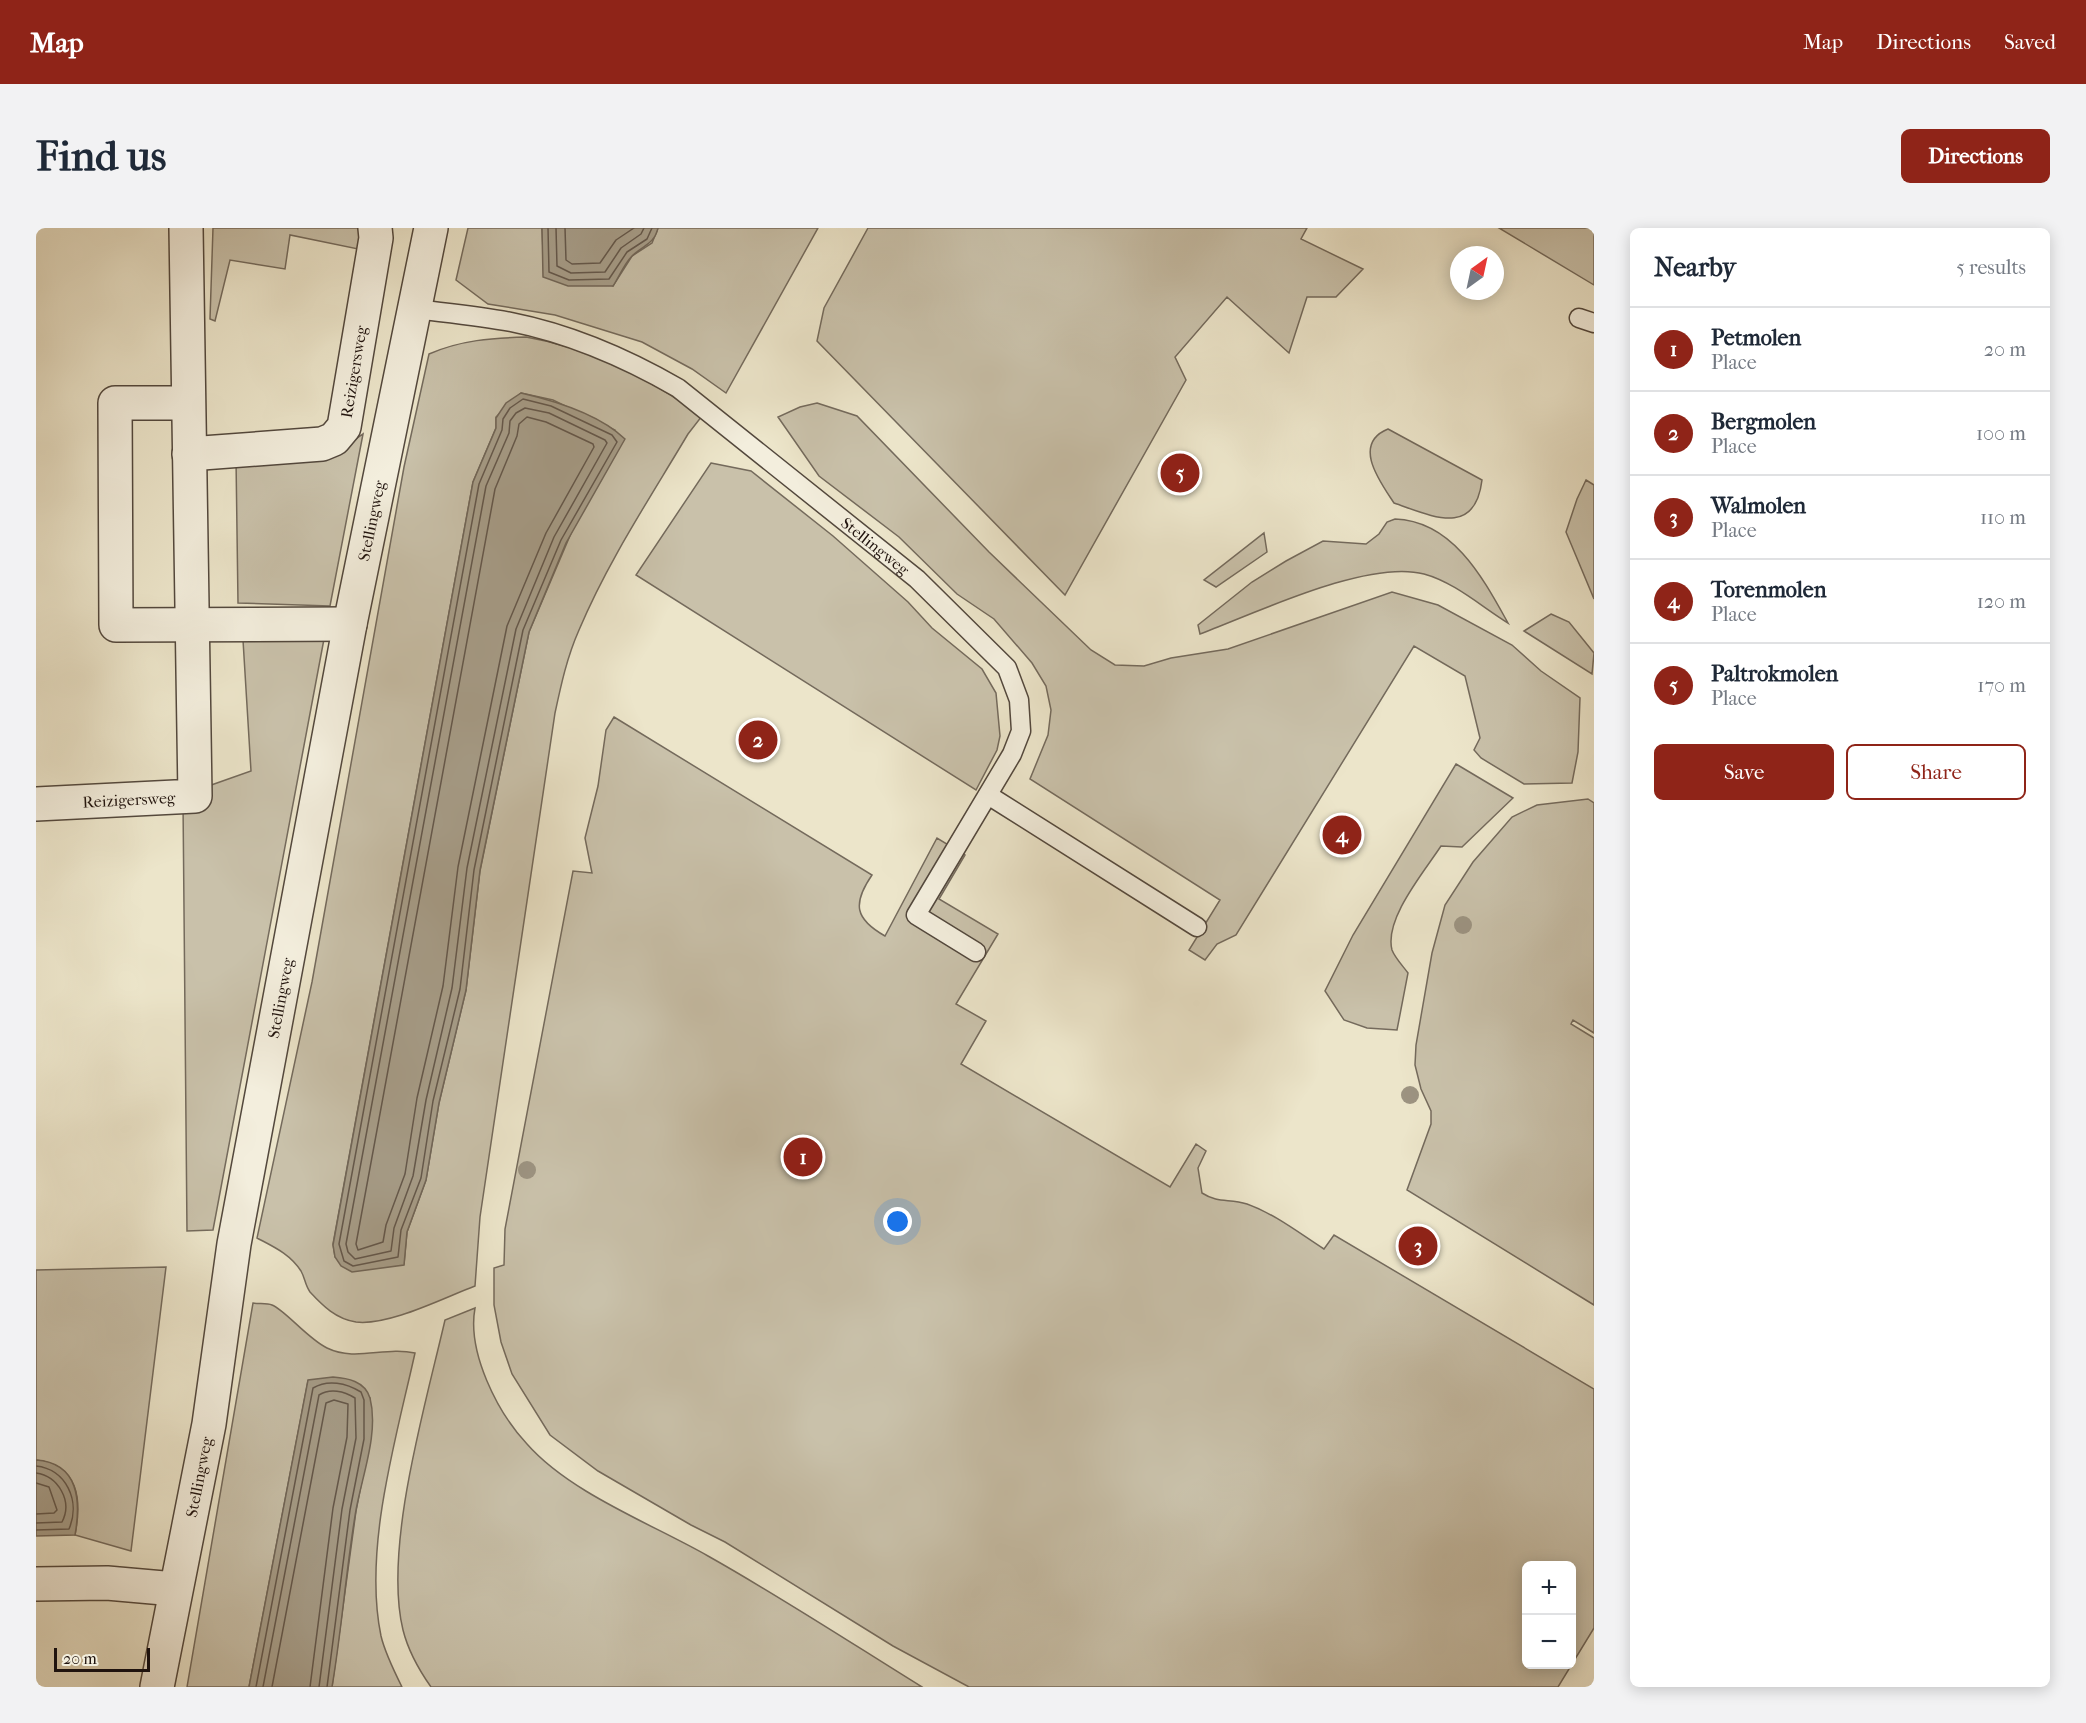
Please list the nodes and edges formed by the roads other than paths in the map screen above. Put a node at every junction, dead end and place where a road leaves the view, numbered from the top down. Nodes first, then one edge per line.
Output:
1 (186, 228) edge
2 (375, 228) edge
3 (431, 228) edge
4 (415, 309) junction
5 (188, 403) junction
6 (189, 454) junction
7 (350, 624) junction
8 (193, 625) junction
9 (988, 795) junction
10 (36, 804) edge
11 (1197, 927) dead end
12 (976, 952) dead end
13 (36, 1584) edge
14 (175, 1589) junction
15 (157, 1687) edge

1 - 5 street, Reizigersweg
2 - 6 street, Reizigersweg
3 - 4 street, Stellingweg
4 - 7 street, Stellingweg
4 - 9 lane, Stellingweg
5 - 6 street, Reizigersweg
5 - 8 street
6 - 8 street, Reizigersweg
7 - 8 street
7 - 14 street, Stellingweg
8 - 10 street, Reizigersweg
9 - 11 lane
9 - 12 lane, Stellingweg
13 - 14 street
14 - 15 street, Stellingweg

